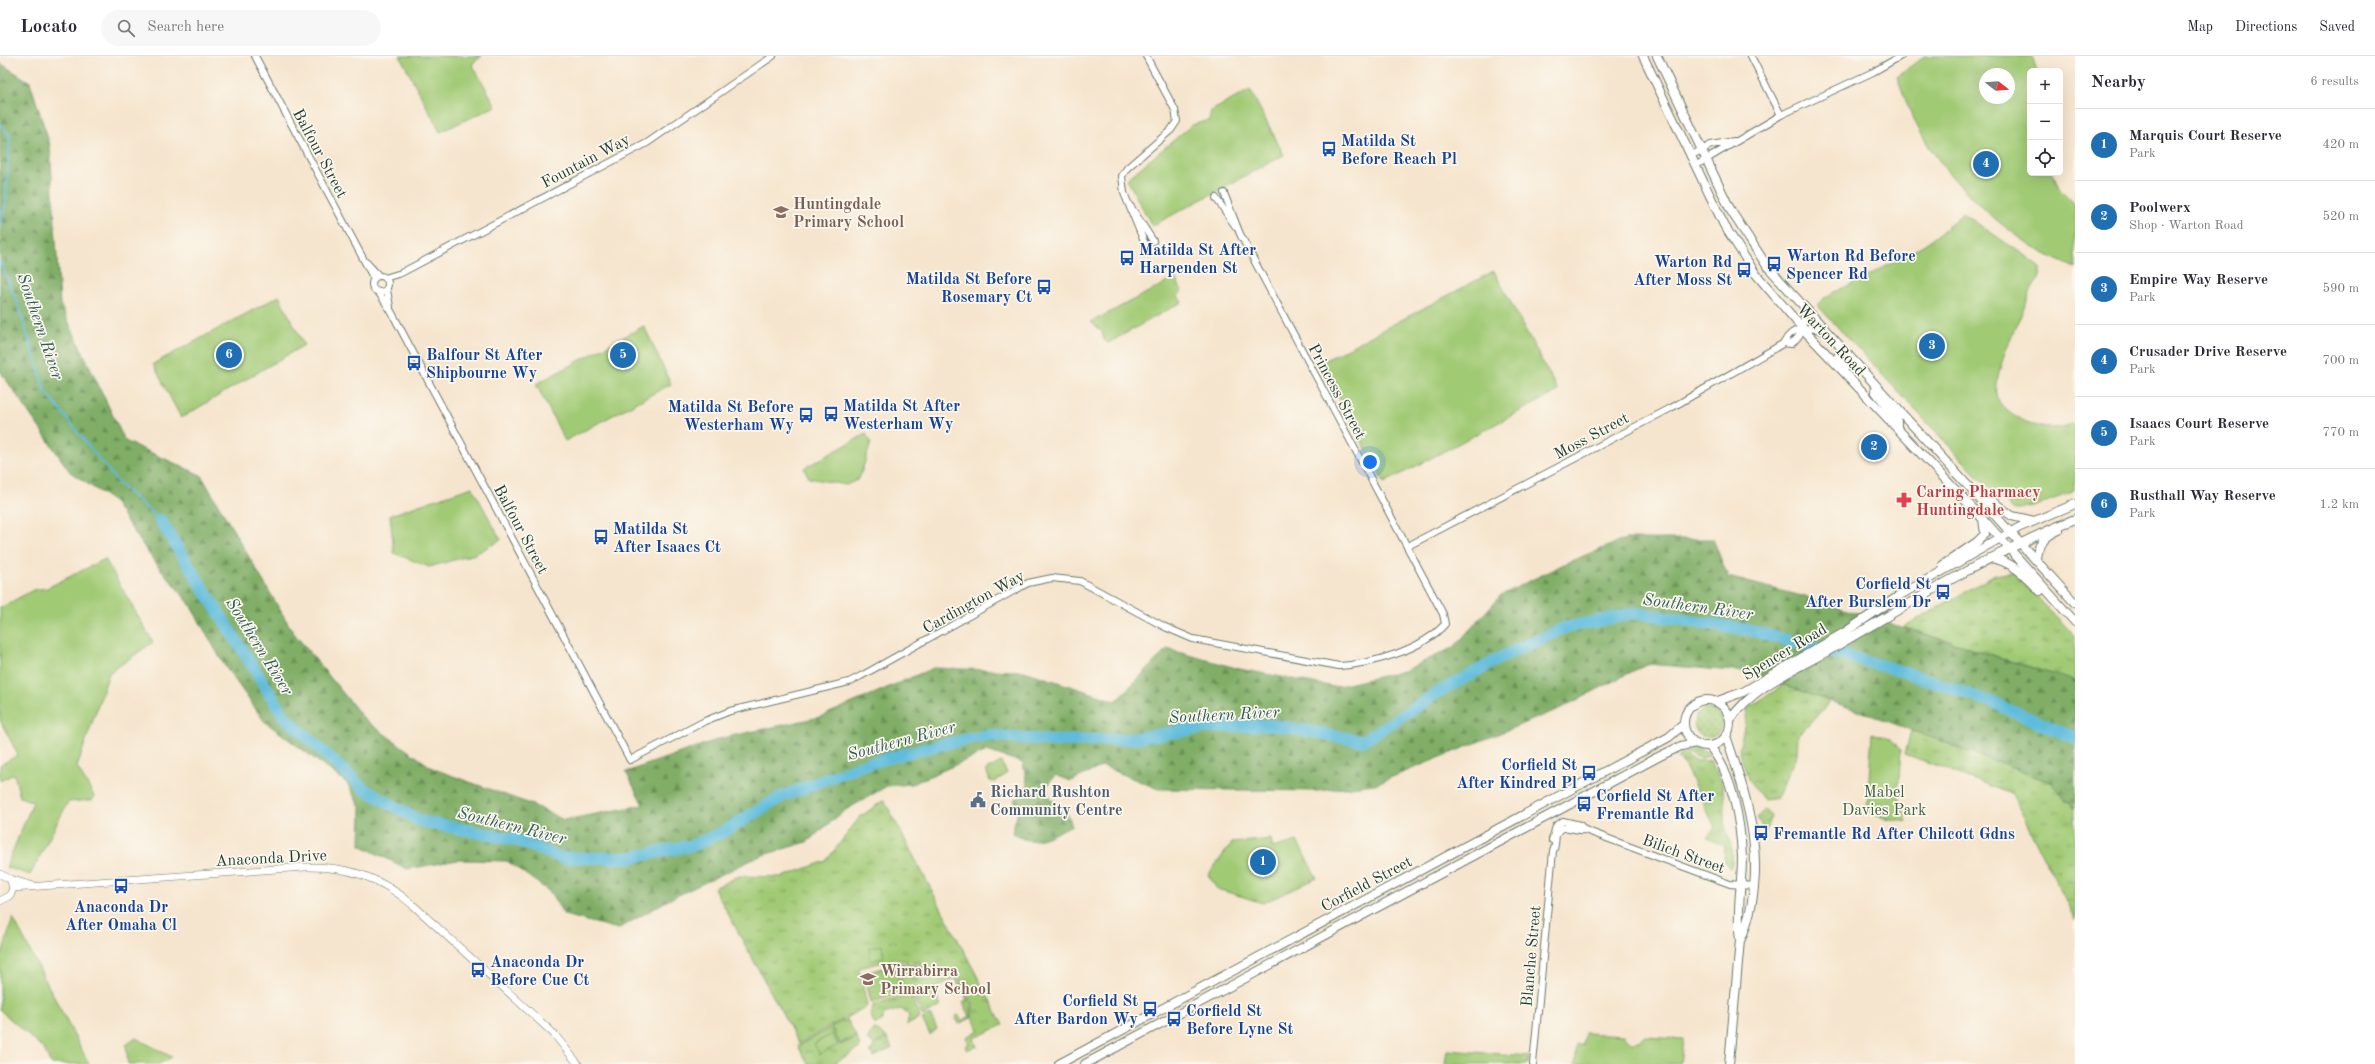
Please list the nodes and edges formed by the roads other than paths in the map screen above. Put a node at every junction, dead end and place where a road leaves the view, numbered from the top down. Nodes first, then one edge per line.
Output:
1 (255, 56) edge
2 (773, 56) edge
3 (1146, 56) edge
4 (1643, 56) edge
5 (1657, 56) edge
6 (1752, 56) edge
7 (1901, 56) edge
8 (1781, 115) junction
9 (1737, 140) junction
10 (1702, 149) junction
11 (1690, 156) junction
12 (1707, 159) junction
13 (1695, 166) junction
14 (1224, 193) dead end
15 (1216, 198) dead end
16 (1130, 207) junction
17 (1240, 234) junction
18 (1153, 240) dead end
19 (1146, 244) dead end
20 (376, 277) junction
21 (387, 284) junction
22 (379, 293) junction
23 (1804, 309) junction
24 (391, 311) junction
25 (1803, 329) junction
26 (1825, 332) junction
27 (1841, 349) junction
28 (1852, 381) junction
29 (1874, 384) junction
30 (1897, 428) junction
31 (1953, 468) junction
32 (2075, 504) edge
33 (1983, 519) junction
34 (2075, 519) edge
35 (2035, 522) junction
36 (2011, 532) junction
37 (2000, 538) junction
38 (2020, 542) junction
39 (1408, 546) junction
40 (2008, 548) junction
41 (1990, 558) junction
42 (2036, 560) junction
43 (1902, 594) junction
44 (2075, 603) edge
45 (2066, 612) junction
46 (2075, 622) edge
47 (1445, 624) joint
48 (1847, 635) junction
49 (1795, 666) junction
50 (1715, 702) junction
51 (1730, 720) junction
52 (1684, 724) junction
53 (1726, 736) junction
54 (1696, 743) junction
55 (1709, 746) junction
56 (630, 760) joint
57 (1585, 830) joint
58 (0, 874) edge
59 (10, 879) junction
60 (1740, 885) junction
61 (34, 886) junction
62 (1753, 886) junction
63 (13, 888) junction
64 (0, 901) edge
65 (1740, 940) junction
66 (578, 1064) edge
67 (1058, 1064) edge
68 (1085, 1064) edge
69 (1534, 1064) edge
70 (1729, 1064) edge

1 - 20 street, Balfour Street
2 - 21 street, Fountain Way
3 - 16 street
4 - 11 main road, Warton Road
5 - 10 main road, Warton Road
6 - 8 street
7 - 8 street
8 - 9 street
9 - 10 street
9 - 12 street
10 - 11 street
10 - 12 main road, Warton Road
11 - 13 main road, Warton Road
12 - 13 street
12 - 23 main road, Warton Road
13 - 25 main road, Warton Road
14 - 17 street, Princess Street
15 - 17 street, Princess Street
16 - 18 street
16 - 19 street
17 - 39 street, Princess Street
20 - 21 street, Balfour Street
20 - 22 street, Balfour Street
21 - 22 street
21 - 24 street, Balfour Street
22 - 24 street, Balfour Street
23 - 25 street
23 - 26 main road, Warton Road
24 - 56 street, Balfour Street
25 - 26 street
25 - 28 main road, Warton Road
25 - 39 street, Moss Street
26 - 27 main road, Warton Road
27 - 28 main road
27 - 29 main road, Warton Road
28 - 30 main road, Warton Road
29 - 30 main road
29 - 31 main road, Warton Road
30 - 33 main road, Warton Road
31 - 35 main road
31 - 36 main road, Warton Road
32 - 35 main road, Spencer Road
33 - 37 main road, Warton Road
33 - 43 main road
34 - 38 main road, Spencer Road
34 - 42 main road
35 - 36 main road, Spencer Road
36 - 37 main road, Spencer Road
36 - 38 main road, Warton Road
37 - 40 main road, Warton Road
37 - 43 main road, Spencer Road
38 - 40 main road, Spencer Road
38 - 42 main road, Warton Road
39 - 47 street, Princess Street
40 - 41 main road, Spencer Road
40 - 45 main road, Warton Road
41 - 45 main road
41 - 48 main road, Spencer Road
42 - 44 main road, Warton Road
43 - 48 main road, Spencer Road
45 - 46 main road, Warton Road
47 - 56 street, Cardington Way
48 - 49 main road, Spencer Road
49 - 50 main road, Spencer Road
49 - 51 main road, Spencer Road
50 - 51 main road
50 - 52 main road
51 - 53 main road
52 - 54 main road
52 - 67 main road, Corfield Street
53 - 55 main road
53 - 62 main road
54 - 55 main road
54 - 68 main road, Corfield Street
55 - 60 main road
57 - 60 street, Bilich Street
57 - 69 street, Blanche Street
58 - 59 main road, Anaconda Drive
59 - 61 main road, Anaconda Drive
59 - 63 main road
60 - 62 street, Bilich Street
60 - 65 main road
61 - 63 main road, Anaconda Drive
61 - 66 main road, Anaconda Drive
62 - 65 main road
63 - 64 main road
65 - 70 main road

